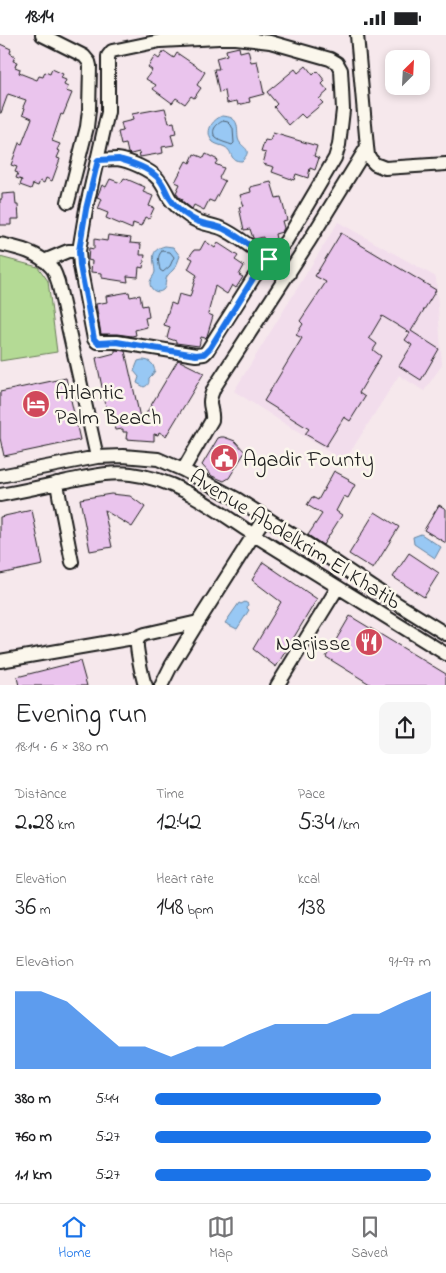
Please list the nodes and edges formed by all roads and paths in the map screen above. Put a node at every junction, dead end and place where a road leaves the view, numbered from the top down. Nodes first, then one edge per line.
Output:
1 (42, 35) edge
2 (357, 35) edge
3 (367, 147) junction
4 (98, 160) junction
5 (446, 163) edge
6 (68, 202) dead end
7 (0, 244) edge
8 (79, 251) junction
9 (269, 259) junction
10 (44, 261) junction
11 (288, 274) junction
12 (96, 457) junction
13 (183, 470) junction
14 (0, 476) edge
15 (57, 483) junction
16 (0, 495) edge
17 (265, 517) junction
18 (254, 535) junction
19 (72, 562) dead end
20 (338, 587) junction
21 (198, 622) junction
22 (446, 634) edge
23 (139, 637) junction
24 (446, 655) edge
25 (0, 661) edge
26 (146, 685) edge
27 (161, 685) edge
28 (277, 685) edge

1 - 6 street
2 - 3 street
3 - 5 street
3 - 11 street
4 - 8 street
4 - 9 street
4 - 9 street
7 - 10 street
8 - 9 street
8 - 10 street
9 - 11 street
10 - 12 street
11 - 13 street
12 - 13 street, Avenue Abdelkrim El Khatib
12 - 14 street, Avenue Abdelkrim El Khatib
13 - 17 street, Avenue Abdelkrim El Khatib
15 - 16 street, Avenue Abdelkrim El Khatib
15 - 18 street, Avenue Abdelkrim El Khatib
15 - 19 street
17 - 18 street
17 - 22 street, Avenue Abdelkrim El Khatib
18 - 20 street, Avenue Abdelkrim El Khatib
18 - 21 street
20 - 24 street, Avenue Abdelkrim El Khatib
20 - 28 street
21 - 23 street
21 - 27 street
23 - 25 street
23 - 26 street

